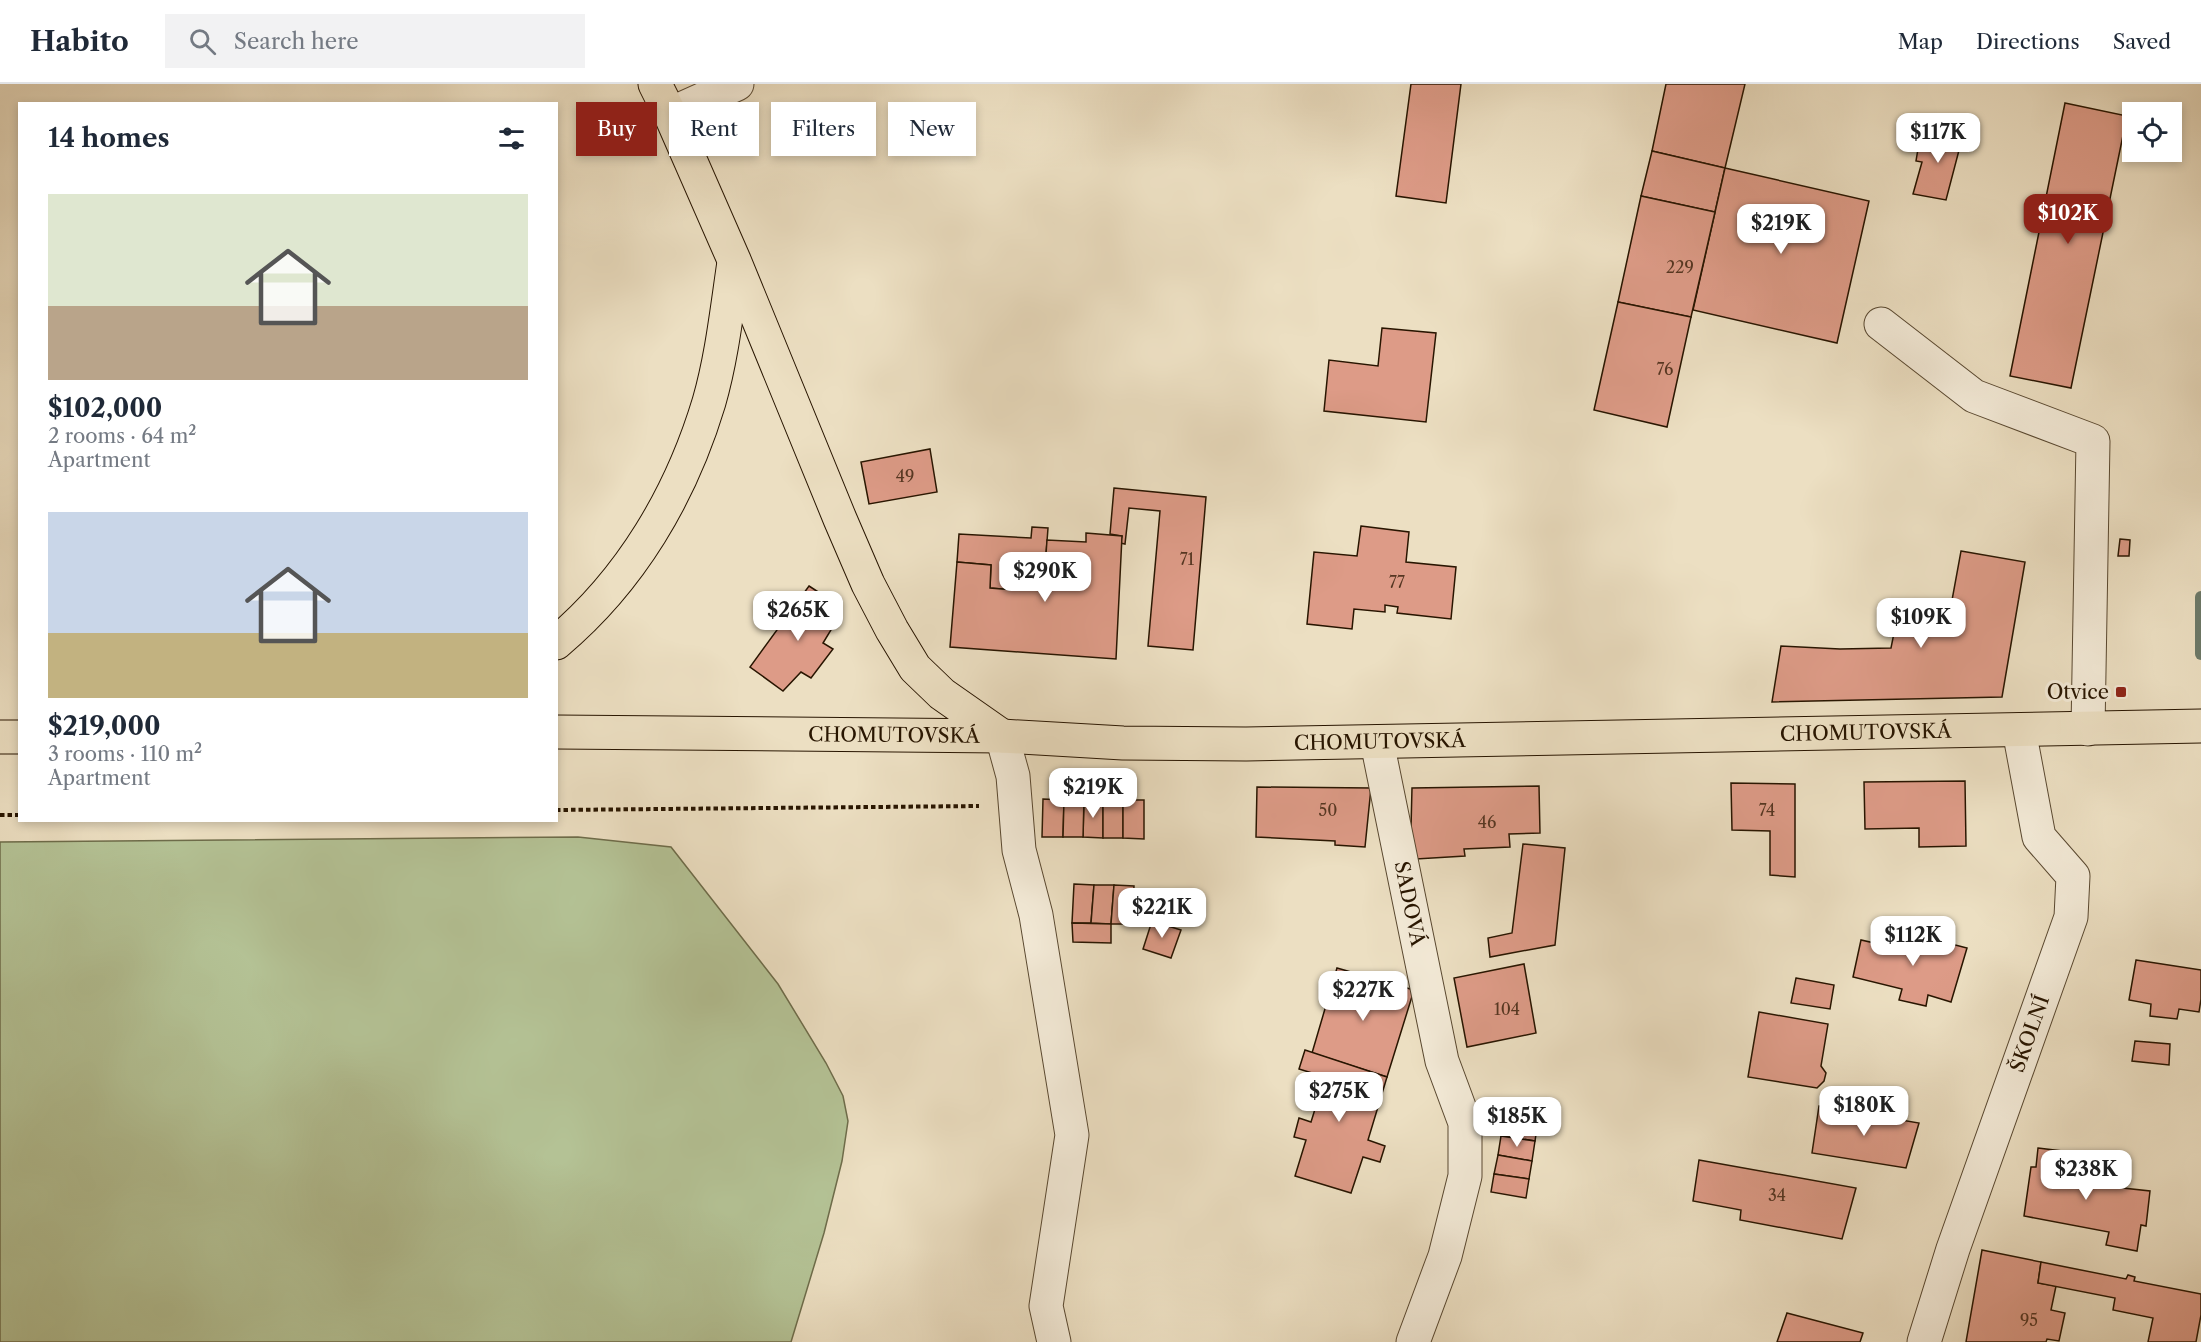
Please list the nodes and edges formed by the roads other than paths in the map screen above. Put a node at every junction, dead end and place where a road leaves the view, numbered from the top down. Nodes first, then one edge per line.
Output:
1 (655, 84) edge
2 (737, 84) edge
3 (697, 102) edge
4 (669, 112) edge
5 (688, 156) edge
6 (734, 260) junction
7 (1881, 324) dead end
8 (558, 641) edge
9 (2190, 726) edge
10 (2088, 729) junction
11 (2019, 730) junction
12 (558, 732) edge
13 (1002, 736) junction
14 (0, 737) edge
15 (18, 737) edge
16 (1377, 742) junction
17 (1054, 1342) edge
18 (1413, 1342) edge
19 (1924, 1342) edge

1 - 4 main road
2 - 3 street
5 - 6 main road
6 - 8 main road
6 - 13 main road
7 - 10 street
9 - 10 main road, CHOMUTOVSKÁ
10 - 11 main road, CHOMUTOVSKÁ
11 - 16 main road, CHOMUTOVSKÁ
11 - 19 street, ŠKOLNÍ
12 - 13 main road, CHOMUTOVSKÁ
13 - 16 main road, CHOMUTOVSKÁ
13 - 17 street
14 - 15 main road
16 - 18 street, SADOVÁ

